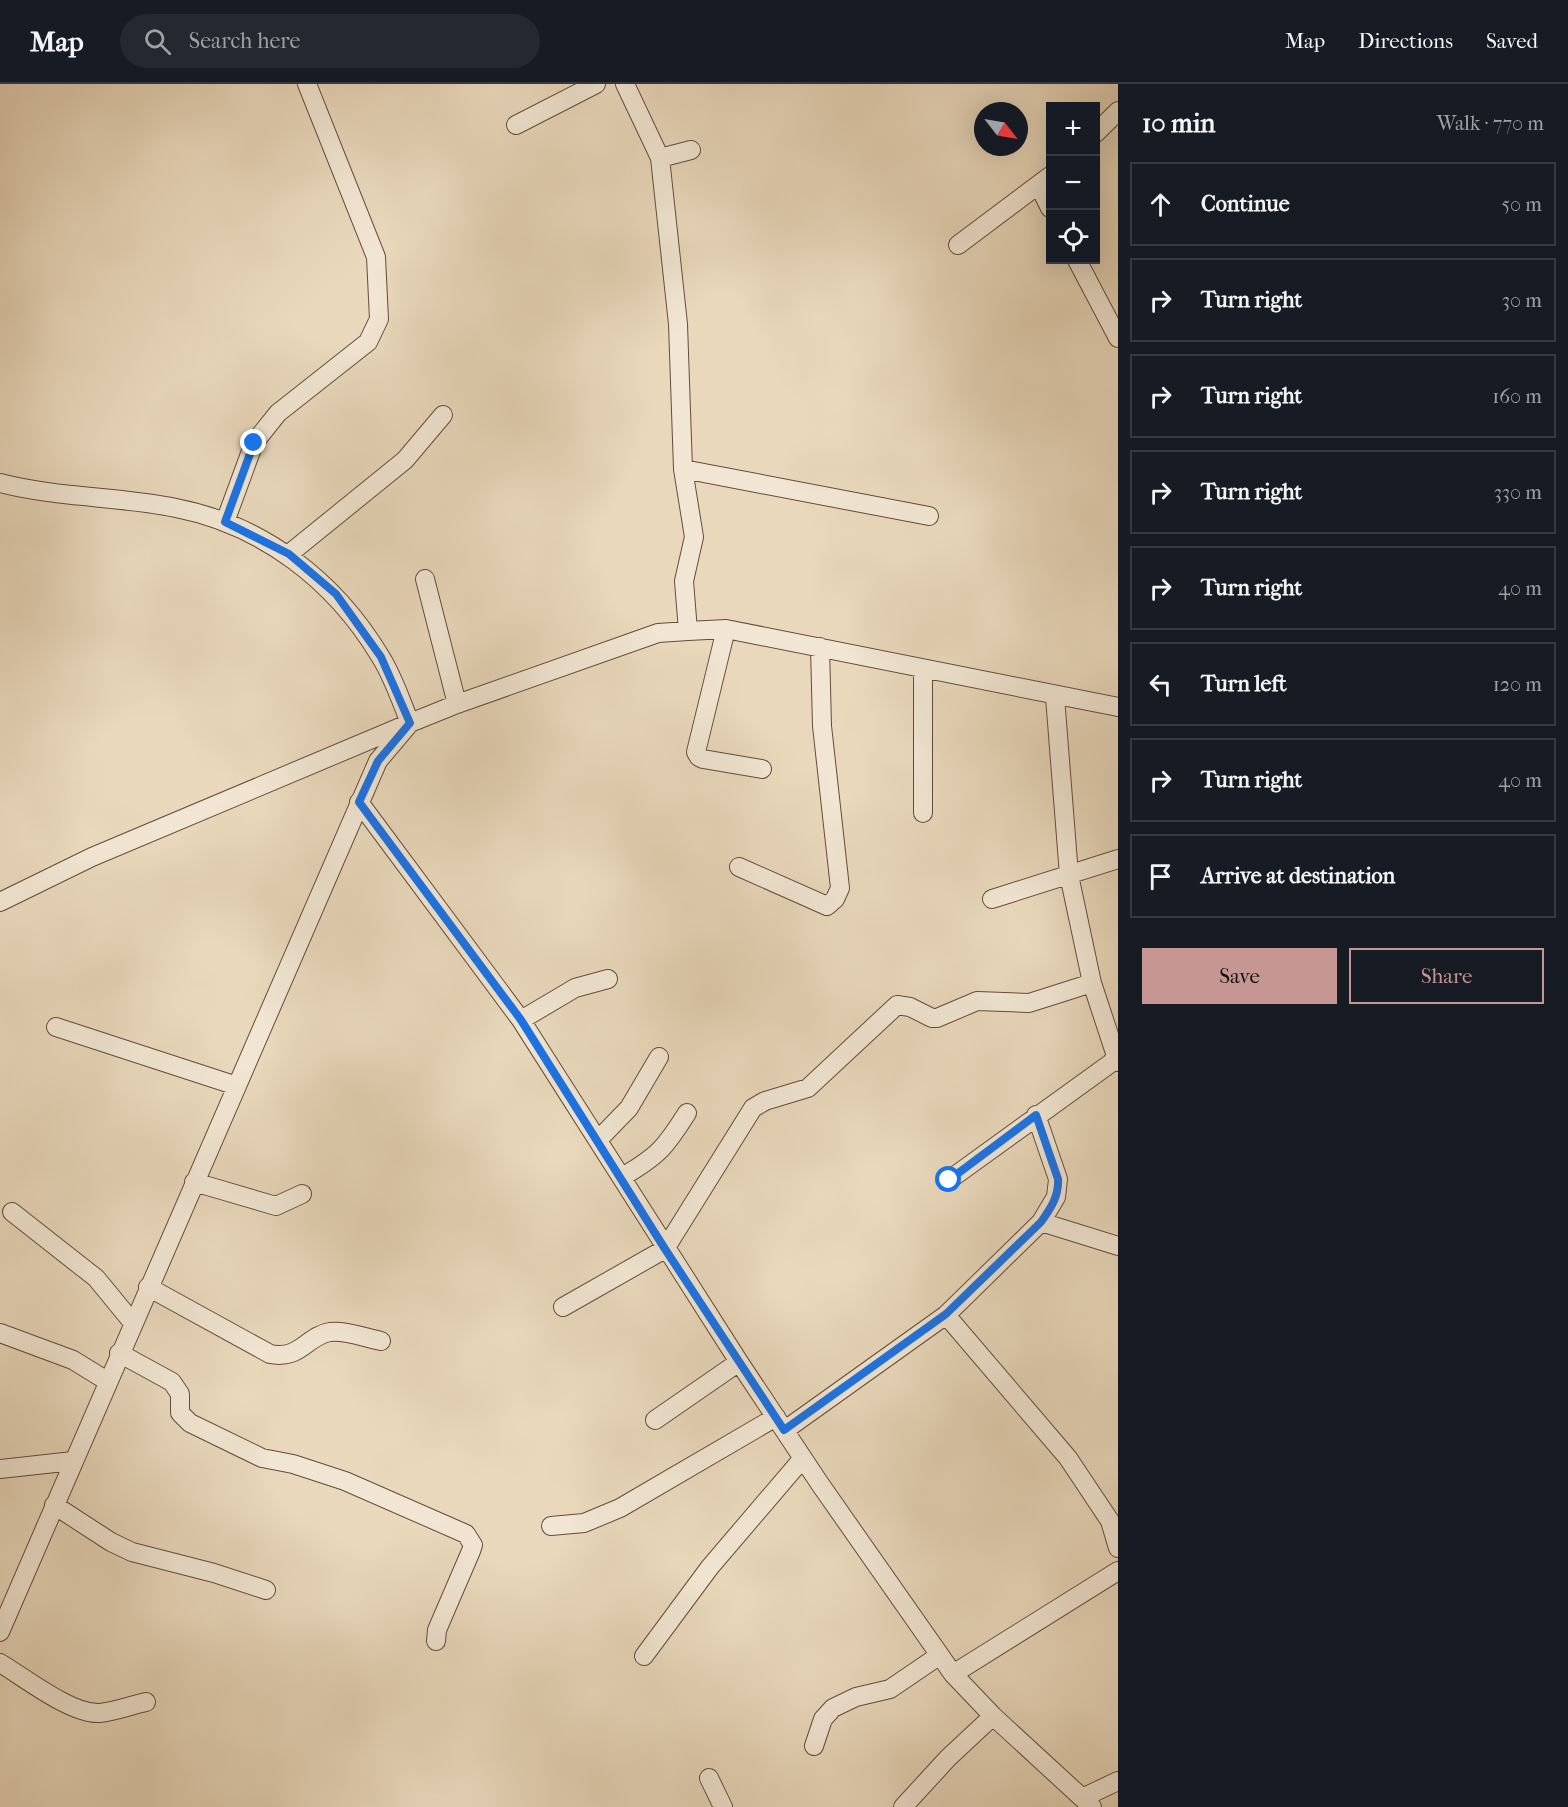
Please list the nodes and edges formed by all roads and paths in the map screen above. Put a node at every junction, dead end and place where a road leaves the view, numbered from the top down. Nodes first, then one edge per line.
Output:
1 (308, 84) edge
2 (596, 84) edge
3 (625, 84) edge
4 (1118, 111) edge
5 (516, 125) dead end
6 (1100, 128) edge
7 (691, 150) dead end
8 (660, 158) junction
9 (1045, 181) edge
10 (958, 245) dead end
11 (1079, 264) edge
12 (1118, 338) edge
13 (443, 416) dead end
14 (683, 469) junction
15 (0, 483) edge
16 (929, 516) dead end
17 (225, 522) junction
18 (289, 554) junction
19 (425, 579) dead end
20 (726, 629) junction
21 (688, 631) junction
22 (820, 647) junction
23 (923, 670) junction
24 (1055, 697) junction
25 (457, 704) junction
26 (1118, 707) edge
27 (410, 723) junction
28 (762, 769) dead end
29 (359, 802) junction
30 (923, 813) dead end
31 (1118, 859) edge
32 (739, 867) dead end
33 (1069, 875) junction
34 (992, 899) dead end
35 (0, 902) edge
36 (608, 979) dead end
37 (1092, 983) junction
38 (1109, 1010) edge
39 (521, 1020) junction
40 (56, 1027) dead end
41 (659, 1057) dead end
42 (1117, 1060) edge
43 (237, 1086) junction
44 (687, 1113) dead end
45 (1036, 1115) junction
46 (598, 1140) junction
47 (622, 1177) junction
48 (949, 1180) dead end
49 (194, 1182) junction
50 (302, 1194) dead end
51 (12, 1212) dead end
52 (1041, 1222) junction
53 (1118, 1246) edge
54 (665, 1249) junction
55 (148, 1287) junction
56 (563, 1307) dead end
57 (946, 1314) junction
58 (133, 1323) junction
59 (0, 1333) edge
60 (381, 1341) dead end
61 (119, 1353) junction
62 (739, 1362) junction
63 (107, 1381) junction
64 (655, 1420) dead end
65 (780, 1424) junction
66 (803, 1458) junction
67 (73, 1461) junction
68 (0, 1469) edge
69 (54, 1505) junction
70 (550, 1526) dead end
71 (1118, 1548) edge
72 (1118, 1570) edge
73 (266, 1590) dead end
74 (0, 1632) edge
75 (436, 1641) dead end
76 (940, 1655) junction
77 (644, 1656) dead end
78 (0, 1663) edge
79 (953, 1674) junction
80 (146, 1702) dead end
81 (993, 1716) junction
82 (813, 1746) dead end
83 (709, 1778) dead end
84 (1118, 1781) edge
85 (1087, 1803) edge
86 (723, 1807) edge
87 (903, 1807) edge

1 - 17 street
2 - 5 street
3 - 8 street
4 - 6 street
7 - 8 street
8 - 14 street
9 - 10 street
11 - 12 street
13 - 18 street
14 - 16 street
14 - 21 street
15 - 17 street
17 - 18 street
18 - 27 street
19 - 25 street
20 - 21 street
20 - 22 street
20 - 28 street
21 - 25 street
22 - 23 street
22 - 32 street
23 - 24 street
23 - 30 street
24 - 26 street
24 - 33 street
25 - 27 street
27 - 29 street
27 - 35 street
29 - 39 street
29 - 43 street
31 - 33 street
33 - 34 street
33 - 37 street
36 - 39 street
37 - 38 street
37 - 54 street
38 - 42 street
39 - 46 street
40 - 43 street
41 - 46 street
42 - 45 street
43 - 49 street
44 - 47 street
45 - 48 street
45 - 52 street
46 - 47 street
47 - 54 street
49 - 50 street
49 - 55 street
51 - 58 street
52 - 53 street
52 - 57 street
54 - 56 street
54 - 62 street
55 - 58 street
55 - 60 street
57 - 65 street
57 - 71 street
58 - 61 street
59 - 63 street
61 - 63 street
61 - 75 street
62 - 64 street
62 - 65 street
63 - 67 street
65 - 66 street
65 - 70 street
66 - 76 street
66 - 77 street
67 - 68 street
67 - 69 street
69 - 73 street
69 - 74 street
72 - 79 street
76 - 79 street
76 - 82 street
78 - 80 street
79 - 81 street
81 - 85 street
81 - 87 street
83 - 86 street
84 - 85 street

